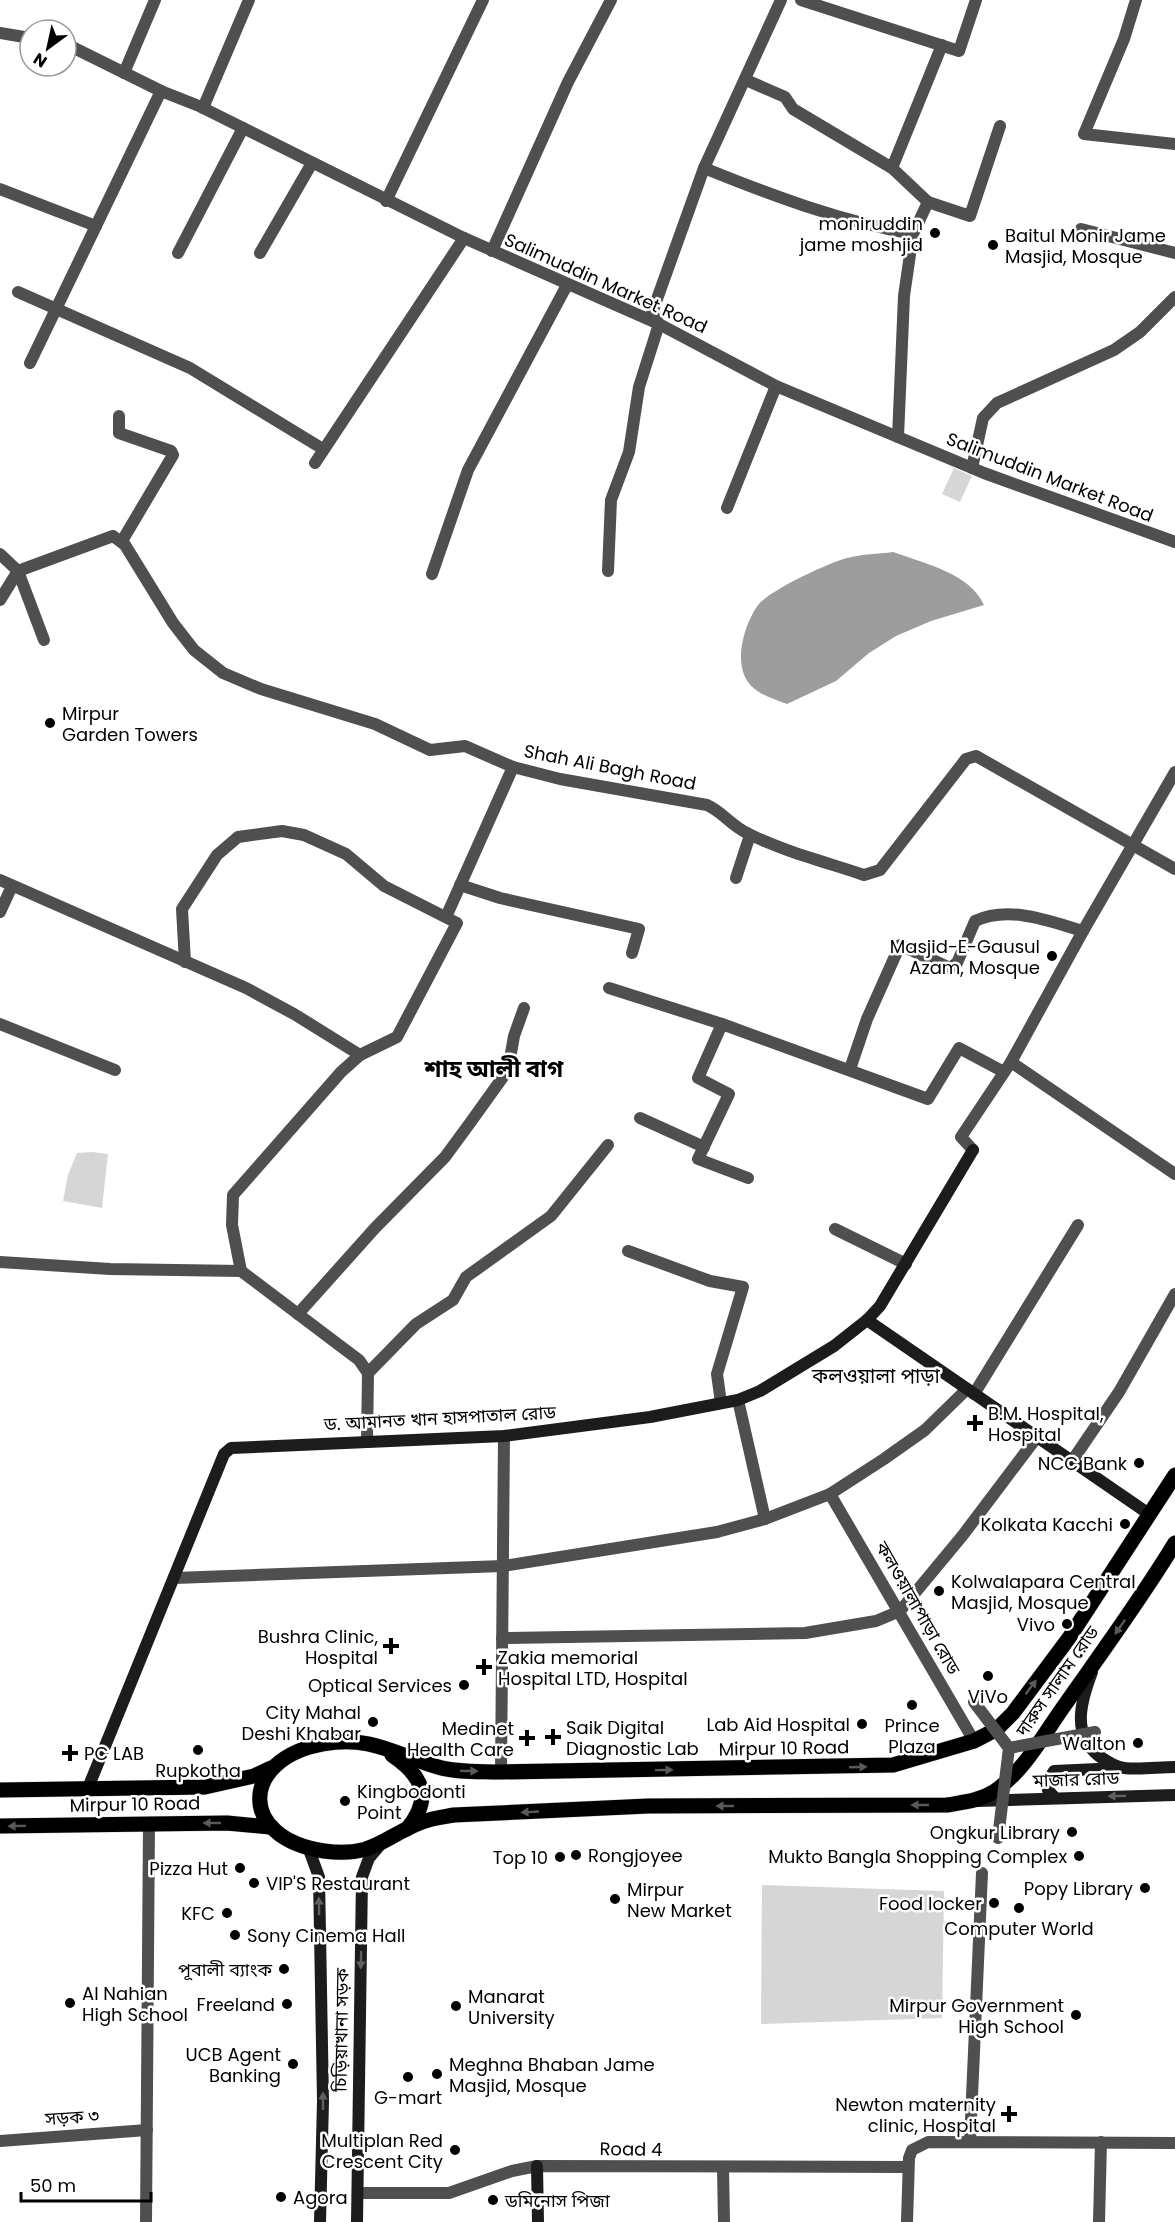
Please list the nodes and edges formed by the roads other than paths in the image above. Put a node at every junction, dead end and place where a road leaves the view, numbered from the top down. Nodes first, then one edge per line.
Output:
1 (155, 0) edge
2 (249, 0) edge
3 (483, 0) edge
4 (610, 0) edge
5 (781, 0) edge
6 (801, 0) edge
7 (976, 0) edge
8 (1136, 0) edge
9 (0, 33) edge
10 (18, 36) edge
11 (942, 45) junction
12 (78, 50) edge
13 (124, 73) junction
14 (746, 80) junction
15 (161, 91) junction
16 (203, 108) junction
17 (1000, 126) dead end
18 (243, 128) junction
19 (1175, 144) edge
20 (312, 163) junction
21 (704, 168) junction
22 (892, 168) junction
23 (0, 189) edge
24 (386, 201) junction
25 (928, 202) junction
26 (96, 226) junction
27 (1081, 229) dead end
28 (913, 234) junction
29 (464, 238) junction
30 (492, 251) junction
31 (178, 253) dead end
32 (260, 253) dead end
33 (1175, 254) edge
34 (567, 285) junction
35 (18, 292) dead end
36 (1175, 297) edge
37 (56, 309) junction
38 (659, 324) junction
39 (30, 363) dead end
40 (776, 386) junction
41 (119, 416) dead end
42 (898, 437) junction
43 (323, 449) junction
44 (315, 463) dead end
45 (972, 468) junction
46 (727, 508) dead end
47 (122, 541) junction
48 (1175, 542) edge
49 (0, 554) edge
50 (18, 571) junction
51 (608, 571) dead end
52 (432, 574) dead end
53 (0, 600) edge
54 (44, 640) dead end
55 (513, 767) junction
56 (1175, 772) edge
57 (750, 835) junction
58 (1133, 846) junction
59 (1175, 869) edge
60 (736, 878) dead end
61 (0, 880) edge
62 (460, 885) junction
63 (12, 886) junction
64 (0, 912) edge
65 (446, 917) junction
66 (1083, 931) junction
67 (632, 953) dead end
68 (185, 962) junction
69 (609, 988) dead end
70 (524, 1008) dead end
71 (0, 1024) edge
72 (722, 1024) junction
73 (360, 1055) junction
74 (1008, 1067) junction
75 (850, 1069) junction
76 (115, 1070) dead end
77 (640, 1118) dead end
78 (608, 1145) dead end
79 (704, 1147) junction
80 (1175, 1174) edge
81 (748, 1178) dead end
82 (1078, 1225) dead end
83 (835, 1229) dead end
84 (628, 1251) dead end
85 (0, 1262) edge
86 (906, 1264) junction
87 (241, 1271) junction
88 (1175, 1294) edge
89 (298, 1314) junction
90 (867, 1320) junction
91 (368, 1373) junction
92 (970, 1392) junction
93 (738, 1400) junction
94 (721, 1403) junction
95 (504, 1436) junction
96 (1037, 1437) junction
97 (367, 1441) junction
98 (1072, 1461) junction
99 (1175, 1475) edge
100 (830, 1494) junction
101 (1149, 1514) junction
102 (765, 1519) junction
103 (1175, 1543) edge
104 (503, 1566) junction
105 (175, 1578) junction
106 (900, 1611) junction
107 (502, 1638) junction
108 (1097, 1660) junction
109 (974, 1702) dead end
110 (1095, 1732) dead end
111 (975, 1741) junction
112 (374, 1744) junction
113 (1010, 1748) junction
114 (1175, 1767) edge
115 (271, 1768) junction
116 (1122, 1768) junction
117 (501, 1772) junction
118 (88, 1788) junction
119 (0, 1790) edge
120 (1175, 1795) edge
121 (1054, 1797) junction
122 (978, 1801) junction
123 (149, 1824) junction
124 (0, 1826) edge
125 (270, 1827) junction
126 (406, 1831) junction
127 (998, 1838) dead end
128 (381, 1845) junction
129 (308, 1847) junction
130 (982, 1873) dead end
131 (147, 2130) junction
132 (0, 2141) edge
133 (970, 2141) junction
134 (1101, 2142) junction
135 (1175, 2143) edge
136 (537, 2166) junction
137 (908, 2167) junction
138 (723, 2168) junction
139 (358, 2193) junction
140 (146, 2222) edge
141 (320, 2222) edge
142 (357, 2222) edge
143 (538, 2222) edge
144 (724, 2222) edge
145 (907, 2222) edge
146 (1099, 2222) edge

1 - 13 street
2 - 16 street
3 - 24 street
4 - 30 street
5 - 14 street
6 - 11 street
7 - 11 street
8 - 19 street
9 - 10 street
11 - 22 street
12 - 13 street, Salimuddin Market Road
13 - 15 street, Salimuddin Market Road
14 - 21 street
14 - 22 street
15 - 16 street, Salimuddin Market Road
15 - 26 street
16 - 18 street, Salimuddin Market Road
17 - 25 street
18 - 20 street, Salimuddin Market Road
18 - 31 street
20 - 24 street, Salimuddin Market Road
20 - 32 street
21 - 28 street
21 - 38 street
22 - 25 street
23 - 26 street
24 - 29 street, Salimuddin Market Road
25 - 28 street
26 - 37 street
27 - 33 street
28 - 42 street
29 - 30 street, Salimuddin Market Road
29 - 43 street
30 - 34 street, Salimuddin Market Road
34 - 38 street, Salimuddin Market Road
34 - 52 street
35 - 37 street
36 - 45 street
37 - 39 street
37 - 43 street
38 - 40 street, Salimuddin Market Road
38 - 51 street
40 - 42 street, Salimuddin Market Road
40 - 46 street
41 - 47 street
42 - 45 street, Salimuddin Market Road
43 - 44 street
45 - 48 street, Salimuddin Market Road
47 - 50 street
47 - 55 street, Shah Ali Bagh Road
49 - 50 street
50 - 53 street
50 - 54 street
55 - 57 street, Shah Ali Bagh Road
55 - 62 street
56 - 58 street
57 - 58 street, Shah Ali Bagh Road
57 - 60 street
58 - 59 street, Shah Ali Bagh Road
58 - 66 street
61 - 63 street
62 - 65 street
62 - 67 street
63 - 64 street
63 - 68 street
65 - 68 street
65 - 73 street
66 - 74 street
66 - 75 street
68 - 73 street
69 - 72 street
70 - 89 street
71 - 76 street
72 - 75 street
72 - 79 street
73 - 87 street
74 - 75 street
74 - 80 street
74 - 86 street, ড. আমানত খান হাসপাতাল রোড
77 - 79 street
78 - 91 street
79 - 81 street
82 - 92 street
83 - 86 street
84 - 94 street
85 - 87 street
86 - 90 street, ড. আমানত খান হাসপাতাল রোড
87 - 89 street
88 - 98 street
89 - 91 street
90 - 92 street
90 - 93 street, ড. আমানত খান হাসপাতাল রোড
91 - 97 street
92 - 96 street
92 - 100 street
93 - 94 street, ড. আমানত খান হাসপাতাল রোড
93 - 102 street
94 - 95 street, ড. আমানত খান হাসপাতাল রোড
95 - 97 street, ড. আমানত খান হাসপাতাল রোড
95 - 104 street
96 - 98 street
96 - 106 street
97 - 105 street, ড. আমানত খান হাসপাতাল রোড
98 - 101 street
99 - 101 main road, দারুস সালাম রোড
100 - 102 street
100 - 106 street, কলওয়ালাপাড়া রোড
111 -> 101 main road, দারুস সালাম রোড
102 - 104 street
103 -> 108 main road, দারুস সালাম রোড
104 - 105 street
104 - 107 street
105 - 118 street, ড. আমানত খান হাসপাতাল রোড
106 - 107 street
106 - 111 street, কলওয়ালাপাড়া রোড
107 - 117 street
108 - 116 street, মাজার রোড
108 - 122 main road, দারুস সালাম রোড
109 - 113 street, bridge
110 - 113 street, bridge
117 -> 111 main road, Mirpur 10 Road
112 - 115 main road
112 -> 117 main road, Mirpur 10 Road
112 - 126 main road
113 - 127 street, bridge
114 - 116 street, মাজার রোড
115 - 118 main road, Mirpur 10 Road
115 - 125 main road
116 - 121 street
118 - 119 main road, Mirpur 10 Road
120 -> 121 street, মাজার রোড
121 - 122 street, মাজার রোড
122 -> 126 main road
123 -> 124 main road, Mirpur 10 Road
125 -> 123 main road, Mirpur 10 Road
123 - 131 street
125 - 129 main road
126 - 128 main road
128 - 129 main road
128 -> 139 street, চিড়িয়াখানা সড়ক
141 -> 129 street, চিড়িয়াখানা সড়ক
130 - 133 street
131 - 132 street, সড়ক ৩
131 - 140 street
133 - 134 street
133 - 137 street
134 - 135 street
134 - 146 street
136 - 138 street, Road 4
136 - 139 street, Road 4
136 - 143 street
137 - 138 street, Road 4
137 - 145 street
138 - 144 street
139 - 142 street, চিড়িয়াখানা সড়ক

